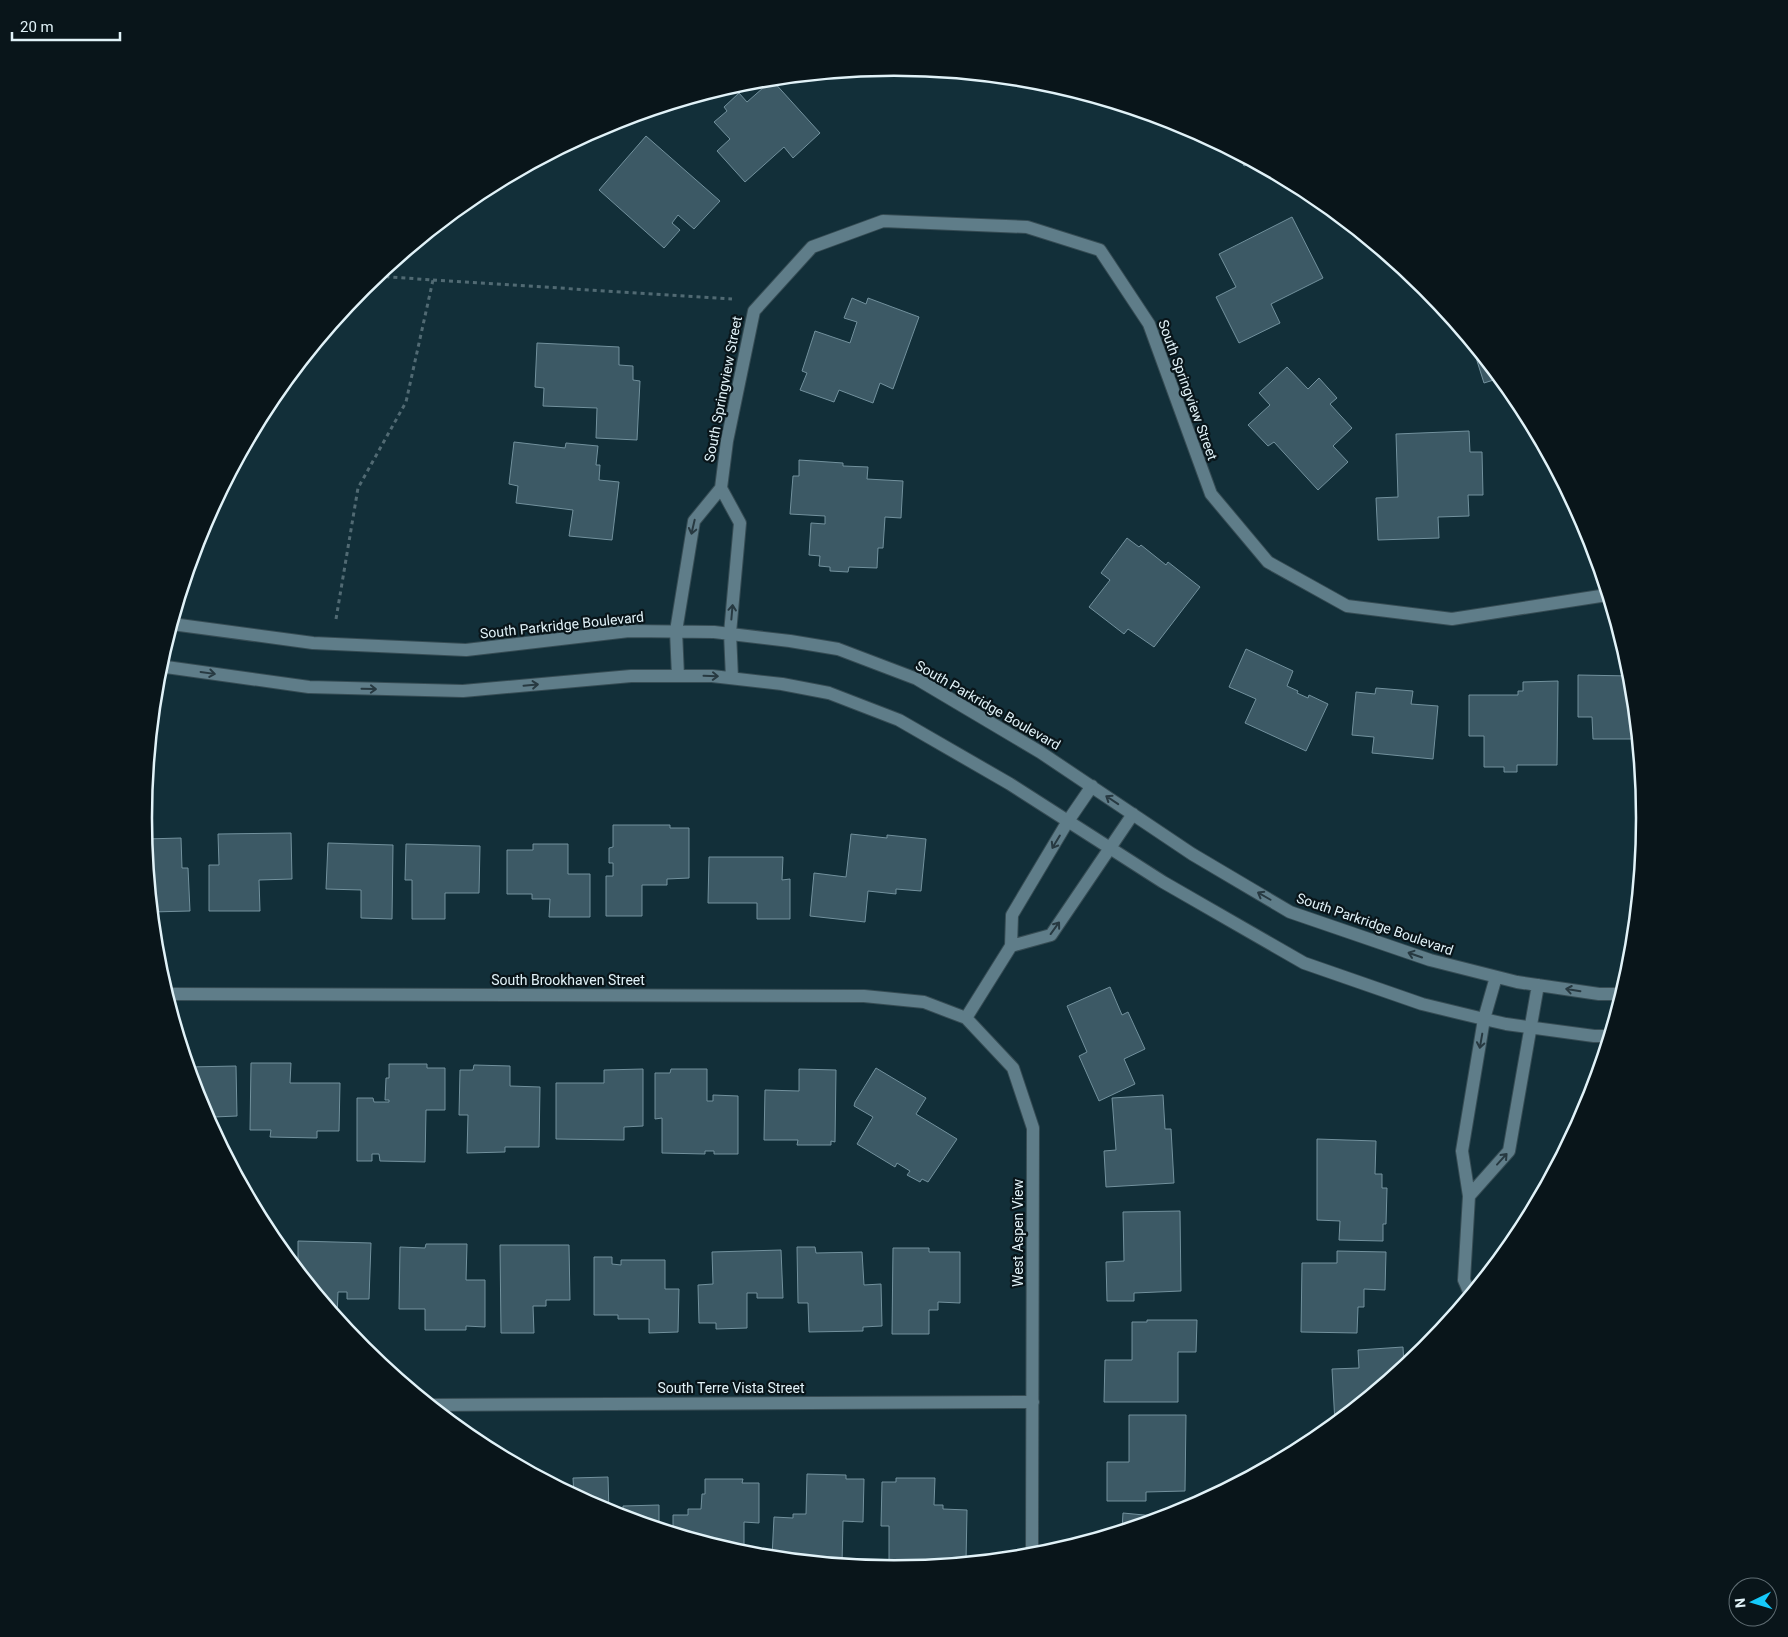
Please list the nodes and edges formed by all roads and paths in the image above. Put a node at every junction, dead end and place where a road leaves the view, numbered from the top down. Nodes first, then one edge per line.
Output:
1 (387, 277) edge
2 (433, 280) junction
3 (763, 301) junction
4 (721, 488) junction
5 (1602, 596) edge
6 (177, 625) edge
7 (676, 631) junction
8 (730, 633) junction
9 (331, 644) junction
10 (168, 667) edge
11 (678, 676) junction
12 (732, 678) junction
13 (1092, 786) junction
14 (1133, 814) junction
15 (1068, 821) junction
16 (1110, 848) junction
17 (1011, 946) junction
18 (1496, 977) junction
19 (1538, 985) junction
20 (173, 994) edge
21 (1615, 994) edge
22 (966, 1018) junction
23 (1484, 1019) junction
24 (1530, 1028) junction
25 (1603, 1036) edge
26 (1469, 1196) junction
27 (1468, 1289) edge
28 (1033, 1402) junction
29 (439, 1405) edge
30 (1032, 1547) edge

1 - 2 path
2 - 3 path
2 - 9 path
3 - 4 street, South Springview Street
3 - 5 street, South Springview Street
4 -> 7 street
8 -> 4 street
6 - 9 street, South Parkridge Boulevard
7 - 8 street, South Parkridge Boulevard
7 - 9 street, South Parkridge Boulevard
7 - 11 street
8 - 12 street
8 - 13 street, South Parkridge Boulevard
10 -> 11 street
11 -> 12 street
12 - 15 street
14 -> 13 street, South Parkridge Boulevard
13 - 15 street
14 - 16 street
18 -> 14 street, South Parkridge Boulevard
15 - 16 street
15 -> 17 street
17 -> 16 street
16 - 23 street
17 - 22 street
18 - 19 street, South Parkridge Boulevard
18 - 23 street
21 -> 19 street, South Parkridge Boulevard
19 - 24 street
20 - 22 street, South Brookhaven Street
22 - 28 street, West Aspen View
23 - 24 street
23 -> 26 street
24 - 25 street
26 -> 24 street
26 - 27 street
28 - 29 street, South Terre Vista Street
28 - 30 street, West Aspen View

